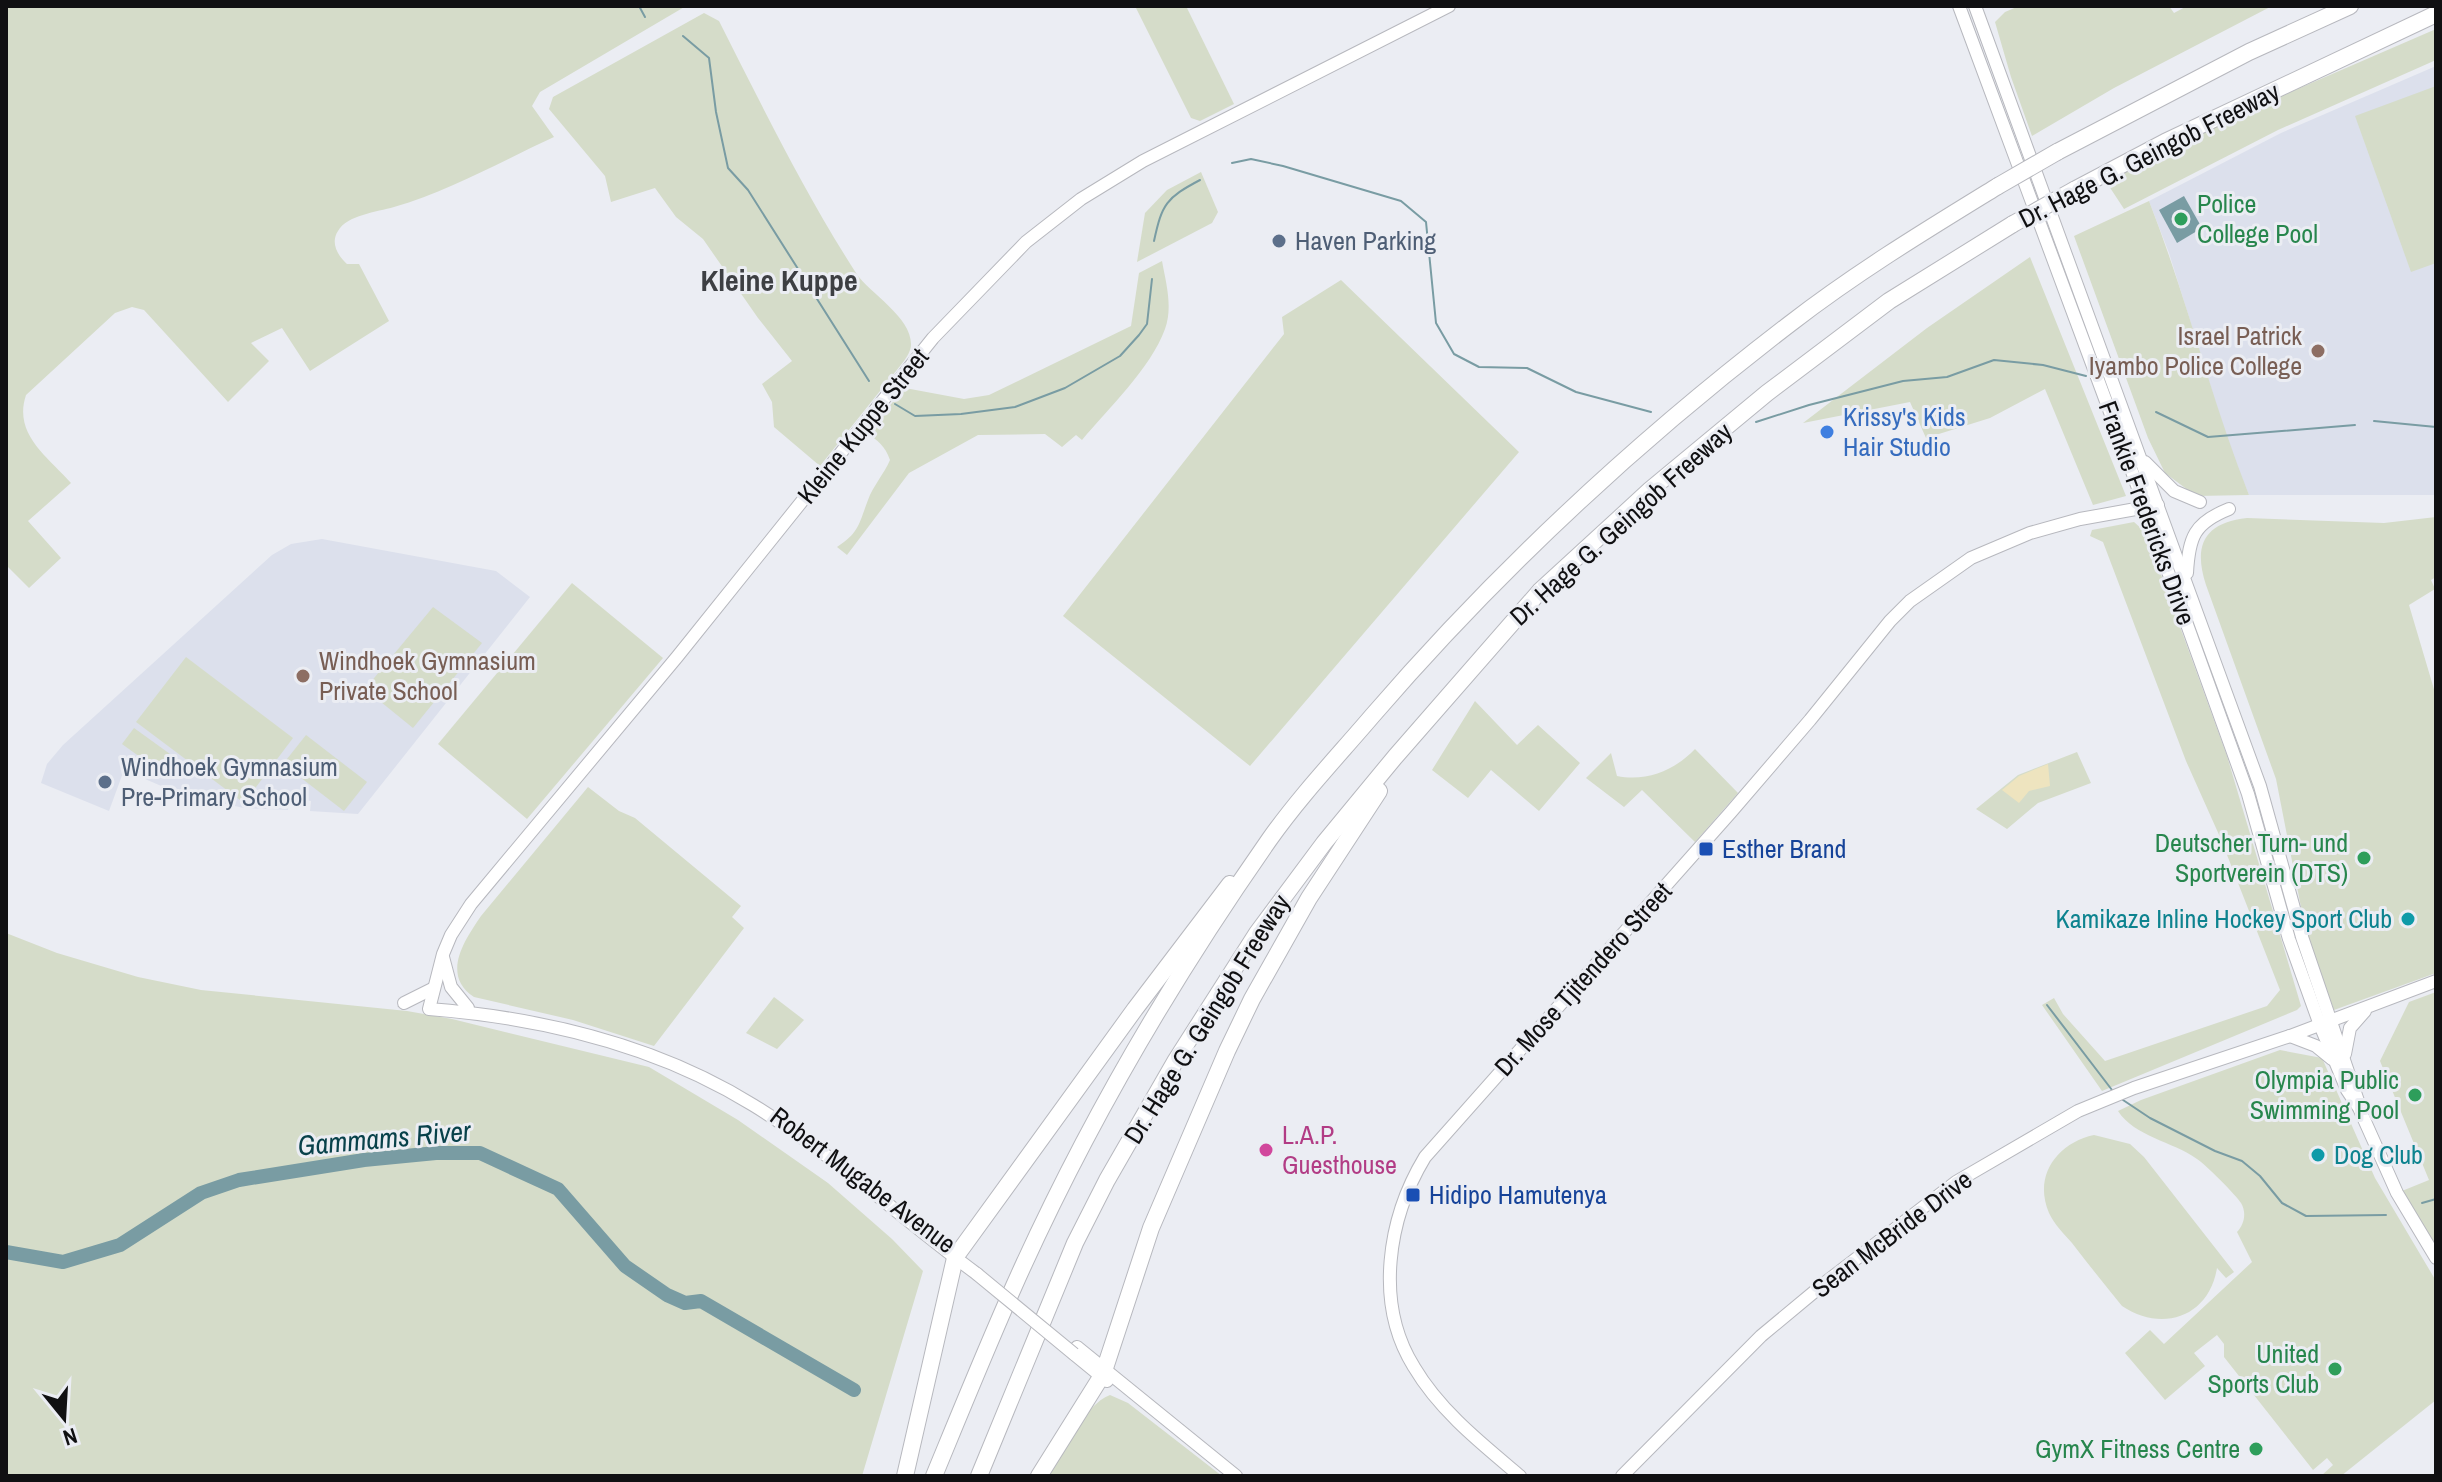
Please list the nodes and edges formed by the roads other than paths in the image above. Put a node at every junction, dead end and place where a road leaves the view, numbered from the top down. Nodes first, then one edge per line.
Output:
1 (1449, 6) edge
2 (1959, 6) edge
3 (1975, 6) edge
4 (2322, 6) edge
5 (2350, 6) edge
6 (2436, 14) edge
7 (2436, 20) edge
8 (2373, 44) junction
9 (2249, 52) junction
10 (2140, 457) junction
11 (2200, 502) dead end
12 (2152, 509) junction
13 (2229, 509) dead end
14 (2186, 579) junction
15 (1419, 729) junction
16 (1271, 837) junction
17 (443, 954) junction
18 (2436, 979) edge
19 (431, 1000) junction
20 (404, 1003) dead end
21 (2370, 1006) junction
22 (468, 1008) junction
23 (2324, 1020) junction
24 (2290, 1036) junction
25 (2209, 1061) junction
26 (2340, 1063) junction
27 (957, 1255) junction
28 (2436, 1258) edge
29 (1103, 1373) junction
30 (905, 1476) edge
31 (934, 1476) edge
32 (979, 1476) edge
33 (1039, 1476) edge
34 (1229, 1476) edge
35 (1236, 1476) edge
36 (1520, 1476) edge
37 (1622, 1476) edge

1 - 17 street, Kleine Kuppe Street
2 - 12 street, Frankie Fredericks Drive
3 - 10 street, Frankie Fredericks Drive
4 - 9 highway
5 - 9 highway, Dr. Hage G. Geingob Freeway
6 - 8 highway, Dr. Hage G. Geingob Freeway
7 - 8 highway
8 - 15 highway, Dr. Hage G. Geingob Freeway, bridge
9 - 16 highway, Dr. Hage G. Geingob Freeway, bridge
10 - 11 street
10 - 12 street, Frankie Fredericks Drive
12 - 14 street, Frankie Fredericks Drive
12 - 23 street, Frankie Fredericks Drive
12 - 36 street, Dr. Mose Tjitendero Street
13 - 14 street
14 - 23 street, Frankie Fredericks Drive
15 - 29 highway
15 - 32 highway, Dr. Hage G. Geingob Freeway
16 - 27 highway
16 - 31 highway, Dr. Hage G. Geingob Freeway
17 - 19 street, Kleine Kuppe Street
17 - 22 street
18 - 21 street, Sean McBride Drive
18 - 23 street, Sean McBride Drive
19 - 20 street
19 - 22 street, Robert Mugabe Avenue
19 - 27 street, Robert Mugabe Avenue
21 - 23 street, Sean McBride Drive
21 - 26 street
22 - 27 street, Robert Mugabe Avenue
23 - 24 street, Sean McBride Drive
23 - 25 street, Sean McBride Drive
23 - 26 street
24 - 25 street, Sean McBride Drive
24 - 26 street
25 - 37 street, Sean McBride Drive
26 - 28 street
27 - 29 street, Robert Mugabe Avenue, bridge
27 - 30 highway
29 - 33 highway
29 - 34 street, Robert Mugabe Avenue
29 - 35 street, Robert Mugabe Avenue

